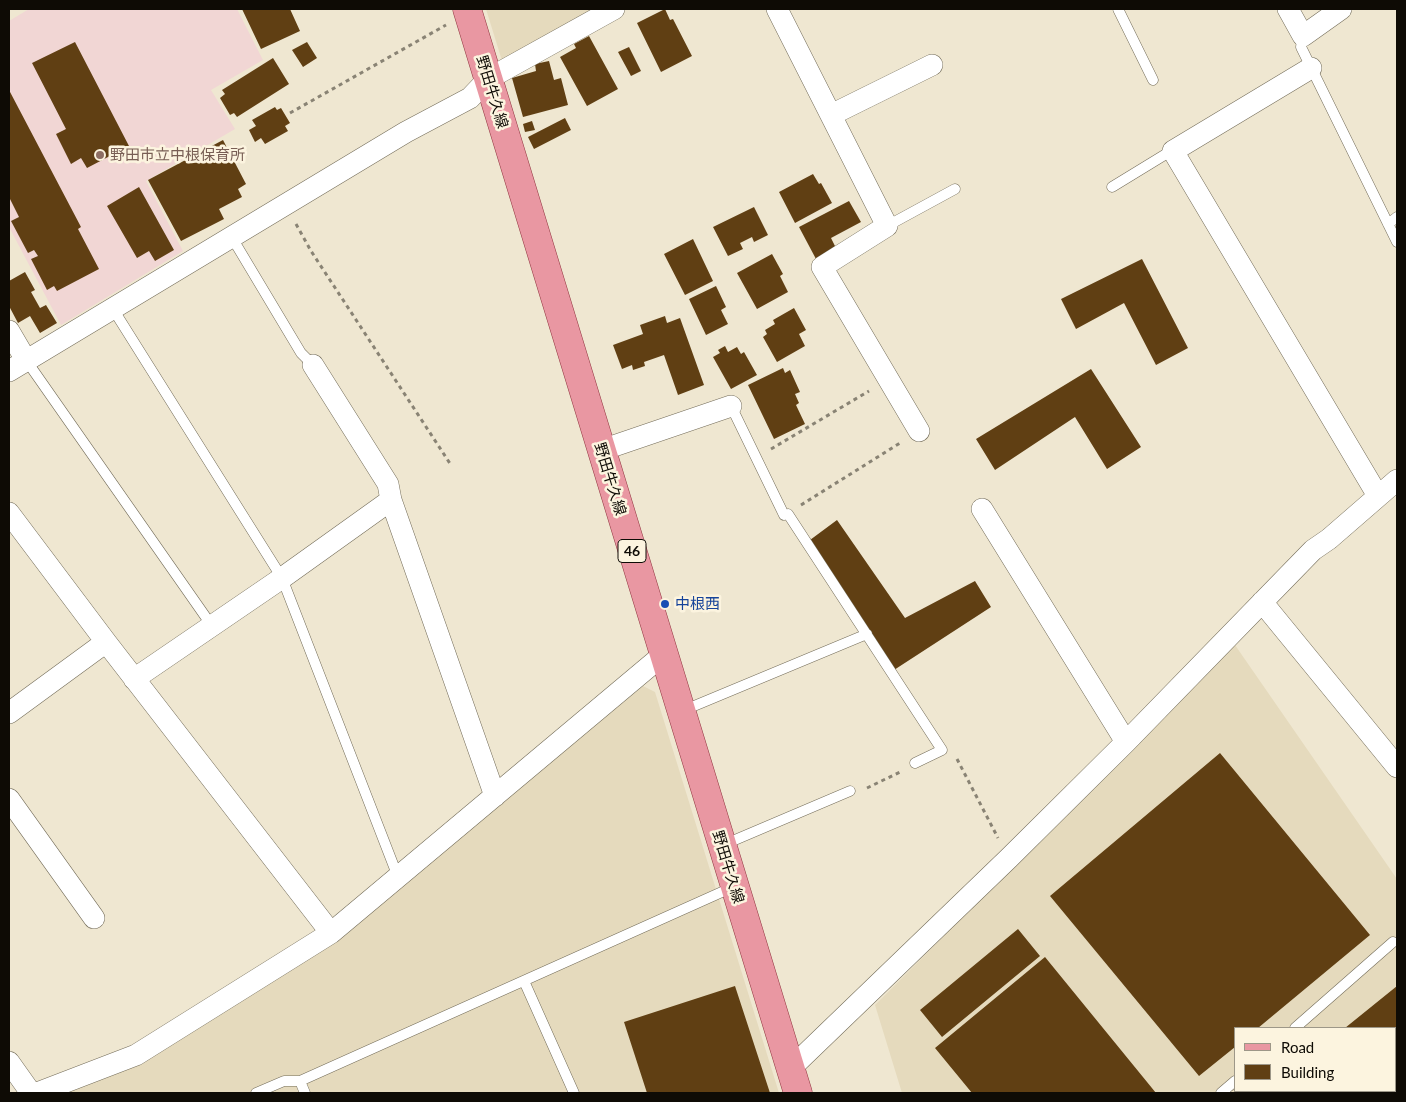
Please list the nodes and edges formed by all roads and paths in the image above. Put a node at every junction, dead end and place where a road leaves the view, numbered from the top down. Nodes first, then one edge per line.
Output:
1 (614, 9) edge
2 (777, 9) edge
3 (1118, 9) edge
4 (1288, 9) edge
5 (1341, 9) edge
6 (468, 11) edge
7 (1302, 36) junction
8 (932, 65) dead end
9 (1311, 68) junction
10 (488, 80) junction
11 (1153, 80) dead end
12 (290, 113) dead end
13 (831, 115) junction
14 (1174, 151) junction
15 (1112, 187) dead end
16 (955, 189) dead end
17 (285, 204) junction
18 (1397, 217) edge
19 (1388, 224) junction
20 (888, 226) junction
21 (231, 236) junction
22 (1397, 242) edge
23 (113, 309) junction
24 (9, 331) edge
25 (18, 365) edge
26 (313, 365) joint
27 (888, 380) junction
28 (731, 406) joint
29 (919, 431) joint
30 (602, 450) junction
31 (756, 458) junction
32 (450, 465) dead end
33 (1397, 480) edge
34 (1378, 496) junction
35 (392, 500) junction
36 (982, 510) dead end
37 (9, 513) edge
38 (788, 514) junction
39 (282, 578) junction
40 (1262, 602) junction
41 (212, 626) junction
42 (867, 634) junction
43 (106, 642) junction
44 (664, 654) junction
45 (134, 679) junction
46 (681, 711) junction
47 (9, 714) edge
48 (1126, 742) junction
49 (942, 750) junction
50 (915, 763) joint
51 (1397, 767) edge
52 (850, 791) joint
53 (495, 796) junction
54 (9, 799) edge
55 (722, 845) junction
56 (1009, 858) junction
57 (398, 877) junction
58 (734, 886) junction
59 (94, 918) dead end
60 (331, 933) junction
61 (1393, 942) dead end
62 (524, 981) junction
63 (1296, 1027) edge
64 (9, 1062) edge
65 (794, 1081) edge
66 (300, 1082) junction
67 (1234, 1082) edge
68 (31, 1093) edge
69 (38, 1093) edge
70 (256, 1093) edge
71 (306, 1093) edge
72 (574, 1093) edge
73 (1221, 1093) edge

1 - 10 street
2 - 13 street
3 - 11 lane
4 - 7 street
5 - 7 street
6 - 10 main road, 野田牛久線 / 46
6 - 12 path
7 - 9 lane
8 - 13 street
9 - 14 street
9 - 19 lane
10 - 17 street
10 - 30 main road, 野田牛久線 / 46
13 - 20 street
14 - 15 lane
14 - 34 street
16 - 20 lane
17 - 21 street
17 - 32 path
18 - 19 lane
19 - 22 lane
20 - 27 street
21 - 23 street
21 - 26 lane
23 - 25 street
23 - 39 lane
24 - 25 street
25 - 41 lane
26 - 35 street
27 - 29 street
27 - 31 path
28 - 30 street
28 - 31 lane
29 - 38 path
30 - 44 main road, 野田牛久線 / 46
31 - 38 lane
33 - 34 street
34 - 40 street
35 - 39 street
35 - 53 street
36 - 48 street
37 - 43 street
38 - 42 lane
39 - 41 street
39 - 57 lane
40 - 48 street
40 - 51 street
41 - 45 street
42 - 46 lane
42 - 49 lane
43 - 45 street
43 - 47 street
44 - 46 main road, 野田牛久線 / 46
44 - 53 street
45 - 60 street
46 - 55 main road, 野田牛久線 / 46
48 - 56 street
49 - 50 lane
49 - 56 path
50 - 52 path
52 - 55 lane
53 - 57 street
54 - 59 street
55 - 58 main road, 野田牛久線 / 46
56 - 65 street
57 - 60 street
58 - 62 lane
58 - 65 main road, 野田牛久線 / 46
60 - 69 street
61 - 63 lane
62 - 66 lane
62 - 72 lane
64 - 68 street
66 - 70 lane
66 - 71 lane
67 - 73 lane

